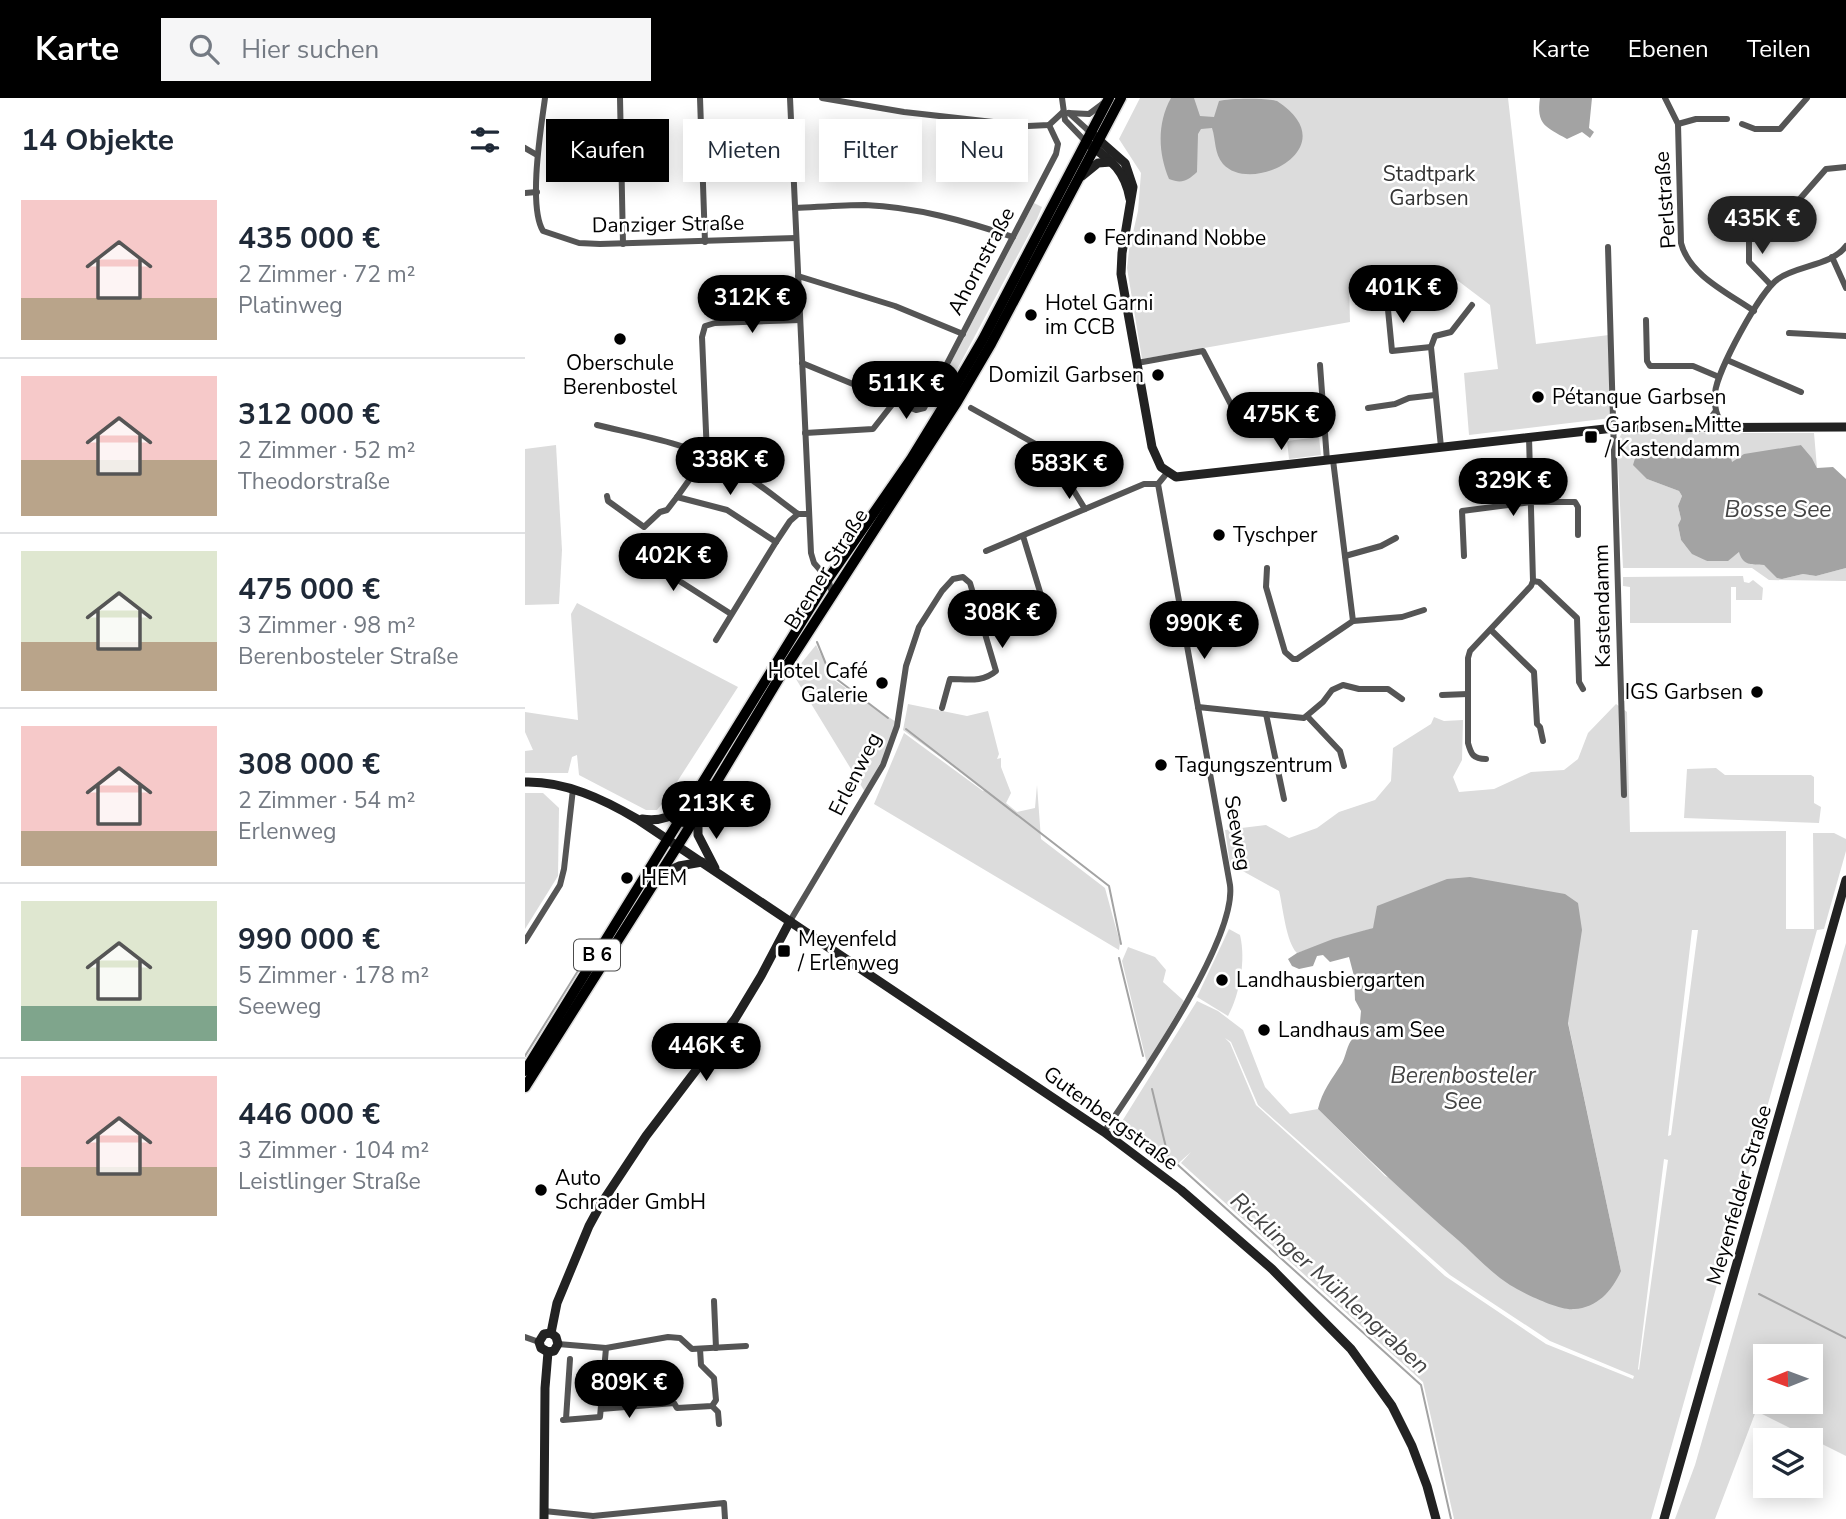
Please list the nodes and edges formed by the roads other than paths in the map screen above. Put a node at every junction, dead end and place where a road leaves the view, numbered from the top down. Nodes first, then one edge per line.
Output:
1 (545, 98) edge
2 (620, 98) edge
3 (700, 98) edge
4 (790, 98) edge
5 (822, 98) edge
6 (1062, 98) edge
7 (1109, 98) edge
8 (1121, 98) edge
9 (1665, 98) edge
10 (1807, 98) edge
11 (1066, 112) junction
12 (1727, 119) dead end
13 (1678, 124) junction
14 (1742, 124) dead end
15 (1049, 125) junction
16 (1093, 141) junction
17 (525, 148) edge
18 (537, 155) junction
19 (1113, 162) junction
20 (1846, 167) edge
21 (1080, 178) junction
22 (537, 192) junction
23 (525, 193) edge
24 (1756, 205) dead end
25 (1131, 206) junction
26 (795, 208) junction
27 (1749, 231) dead end
28 (1013, 237) junction
29 (796, 238) junction
30 (705, 242) junction
31 (623, 244) junction
32 (1846, 246) edge
33 (1608, 247) dead end
34 (1832, 257) junction
35 (798, 276) junction
36 (1771, 285) junction
37 (1846, 288) edge
38 (1386, 289) dead end
39 (1472, 305) dead end
40 (1754, 311) junction
41 (796, 320) junction
42 (1646, 320) dead end
43 (1789, 333) dead end
44 (963, 334) junction
45 (1846, 336) edge
46 (1431, 347) junction
47 (1727, 360) junction
48 (802, 363) junction
49 (1137, 363) junction
50 (1320, 365) dead end
51 (1719, 377) junction
52 (1801, 392) dead end
53 (1436, 395) junction
54 (895, 401) junction
55 (1323, 406) junction
56 (971, 408) dead end
57 (1368, 408) dead end
58 (1715, 412) junction
59 (597, 425) dead end
60 (1846, 427) edge
61 (1614, 428) junction
62 (1703, 428) junction
63 (1725, 428) junction
64 (806, 433) junction
65 (1529, 437) junction
66 (1441, 447) junction
67 (707, 455) junction
68 (1330, 461) junction
69 (1167, 473) junction
70 (1158, 484) junction
71 (607, 496) dead end
72 (677, 497) junction
73 (1531, 502) junction
74 (1085, 509) junction
75 (797, 514) junction
76 (808, 514) junction
77 (1578, 535) dead end
78 (1023, 536) junction
79 (1396, 538) dead end
80 (776, 542) junction
81 (986, 551) dead end
82 (643, 552) dead end
83 (1345, 556) junction
84 (1464, 556) dead end
85 (1267, 568) dead end
86 (828, 579) junction
87 (1533, 581) junction
88 (833, 596) junction
89 (1044, 604) dead end
90 (1424, 610) dead end
91 (731, 614) junction
92 (1353, 621) junction
93 (1491, 630) junction
94 (716, 640) dead end
95 (1583, 689) dead end
96 (1468, 694) junction
97 (1442, 695) dead end
98 (1402, 699) dead end
99 (1198, 707) junction
100 (942, 708) dead end
101 (1266, 714) junction
102 (1307, 716) junction
103 (1543, 741) dead end
104 (1486, 759) dead end
105 (1344, 766) dead end
106 (525, 782) edge
107 (573, 789) junction
108 (1623, 795) dead end
109 (1284, 799) dead end
110 (688, 805) junction
111 (699, 810) junction
112 (637, 818) junction
113 (667, 839) junction
114 (677, 845) junction
115 (702, 862) junction
116 (718, 873) junction
117 (657, 877) junction
118 (1846, 880) edge
119 (790, 921) junction
120 (525, 940) edge
121 (525, 1071) edge
122 (525, 1087) edge
123 (1104, 1132) junction
124 (714, 1301) dead end
125 (551, 1333) junction
126 (525, 1337) edge
127 (539, 1342) junction
128 (558, 1344) junction
129 (746, 1346) dead end
130 (606, 1348) junction
131 (716, 1348) junction
132 (700, 1349) junction
133 (548, 1352) junction
134 (570, 1359) dead end
135 (712, 1406) junction
136 (601, 1409) junction
137 (719, 1424) dead end
138 (544, 1515) edge
139 (593, 1517) edge
140 (725, 1519) edge
141 (1436, 1519) edge
142 (1664, 1519) edge

1 - 18 street
2 - 31 street
3 - 30 street
4 - 26 street
5 - 15 street
6 - 11 street
7 - 11 street
7 - 16 main road, Bremer Straße / B 6
8 - 16 main road, Bremer Straße / B 6
9 - 13 street, Perlstraße
10 - 14 street
11 - 15 street
11 - 16 street
11 - 16 street
12 - 13 street
13 - 40 street, Perlstraße
15 - 28 street, Ahornstraße
16 - 19 street
16 - 21 main road, Bremer Straße / B 6
16 - 25 street
16 - 86 main road, Bremer Straße / B 6
17 - 18 street
18 - 22 street
19 - 21 street
19 - 25 street
20 - 24 street
21 - 88 main road, Bremer Straße / B 6
22 - 23 street
22 - 31 street, Danziger Straße
25 - 49 street
26 - 28 street
26 - 29 street
27 - 36 street
28 - 44 street, Ahornstraße
29 - 30 street, Danziger Straße
29 - 35 street
30 - 31 street, Danziger Straße
32 - 34 street
33 - 61 street, Kastendamm
34 - 36 street
34 - 37 street
35 - 41 street
35 - 44 street
36 - 40 street
38 - 46 street
39 - 46 street
40 - 47 street
41 - 48 street
41 - 67 street
42 - 51 street
43 - 45 street
44 - 54 street, Ahornstraße
46 - 53 street
47 - 51 street
47 - 52 street
48 - 54 street
48 - 64 street
49 - 55 street
49 - 69 street
50 - 55 street
51 - 58 street
53 - 57 street
53 - 66 street
54 - 64 street
55 - 68 street
56 - 74 street
58 - 62 street
58 - 63 street
59 - 67 street
60 - 63 street
61 - 62 street
61 - 65 street
61 - 108 street, Kastendamm
62 - 63 street
64 - 76 street
65 - 66 street
65 - 73 street
66 - 68 street
67 - 72 street
67 - 75 street
68 - 69 street
68 - 83 street
69 - 70 street
70 - 74 street
70 - 99 street, Seeweg
71 - 72 street
72 - 80 street
73 - 77 street
73 - 84 street
73 - 87 street
74 - 78 street
75 - 76 street
75 - 80 street
76 - 86 street
78 - 81 street
78 - 89 street
79 - 83 street
80 - 91 street
82 - 91 street
83 - 92 street
85 - 92 street
86 - 88 street
86 - 110 main road, Bremer Straße / B 6
87 - 93 street
87 - 95 street
88 - 111 main road, Bremer Straße / B 6
90 - 92 street
91 - 94 street
93 - 96 street
93 - 103 street
96 - 97 street
96 - 104 street
98 - 102 street
99 - 101 street
99 - 123 street, Seeweg
100 - 119 street, Erlenweg
101 - 102 street
101 - 109 street
102 - 105 street
106 - 107 street, Gutenbergstraße
107 - 112 street, Gutenbergstraße
107 - 120 street
110 - 112 street
110 - 113 main road, Bremer Straße / B 6
111 - 114 main road, Bremer Straße / B 6
111 - 116 street
112 - 113 street, Gutenbergstraße
113 - 114 street, Gutenbergstraße
113 - 121 main road, Bremer Straße / B 6
114 - 115 street, Gutenbergstraße
114 - 117 main road, Bremer Straße / B 6
115 - 116 street, Gutenbergstraße
115 - 117 street
116 - 119 street, Gutenbergstraße
117 - 122 main road, Bremer Straße / B 6
118 - 142 street, Meyenfelder Straße
119 - 123 street, Gutenbergstraße
119 - 125 street
123 - 141 street, Gutenbergstraße
124 - 131 street
125 - 127 street
125 - 128 street
126 - 127 street
127 - 133 street
128 - 130 street
128 - 133 street
129 - 131 street
130 - 132 street
130 - 136 street
131 - 132 street
132 - 135 street
133 - 138 street
134 - 136 street
135 - 136 street
135 - 137 street
138 - 139 street
139 - 140 street

